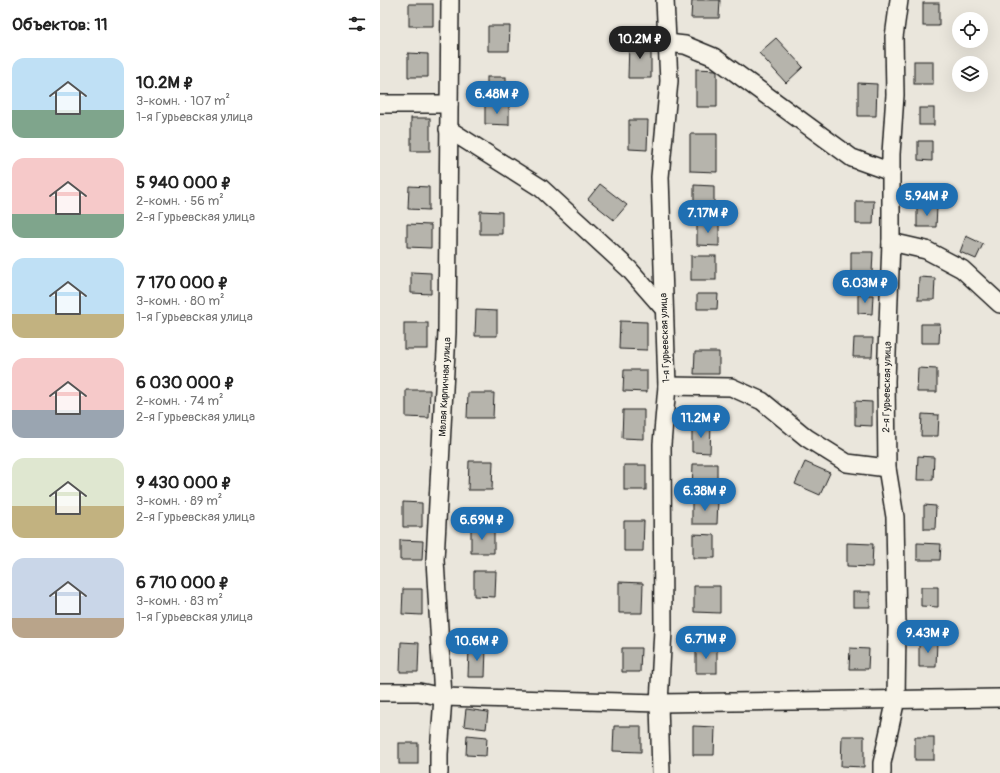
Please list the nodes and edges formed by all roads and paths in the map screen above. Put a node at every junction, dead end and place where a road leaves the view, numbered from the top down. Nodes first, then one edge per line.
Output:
1 (450, 0) edge
2 (665, 0) edge
3 (898, 0) edge
4 (667, 43) junction
5 (380, 104) edge
6 (449, 104) junction
7 (448, 129) junction
8 (891, 172) junction
9 (890, 242) junction
10 (1000, 304) edge
11 (664, 309) junction
12 (667, 386) junction
13 (887, 468) junction
14 (380, 692) edge
15 (443, 697) junction
16 (1000, 698) edge
17 (896, 699) junction
18 (659, 703) junction
19 (439, 773) edge
20 (661, 773) edge
21 (882, 773) edge

1 - 6 street, Малая Кирпичная улица
2 - 4 street, 1-я Гурьевская улица
3 - 8 street, 2-я Гурьевская улица
4 - 8 street
4 - 11 street, 1-я Гурьевская улица
5 - 6 street
6 - 7 street, Малая Кирпичная улица
7 - 11 street
7 - 15 street, Малая Кирпичная улица
8 - 9 street, 2-я Гурьевская улица
9 - 10 street
9 - 13 street, 2-я Гурьевская улица
11 - 12 street, 1-я Гурьевская улица
12 - 13 street
12 - 18 street, 1-я Гурьевская улица
13 - 17 street, 2-я Гурьевская улица
14 - 15 street
15 - 18 street
15 - 19 street, Малая Кирпичная улица
16 - 17 street
17 - 18 street
17 - 21 street, 2-я Гурьевская улица
18 - 20 street, 1-я Гурьевская улица

